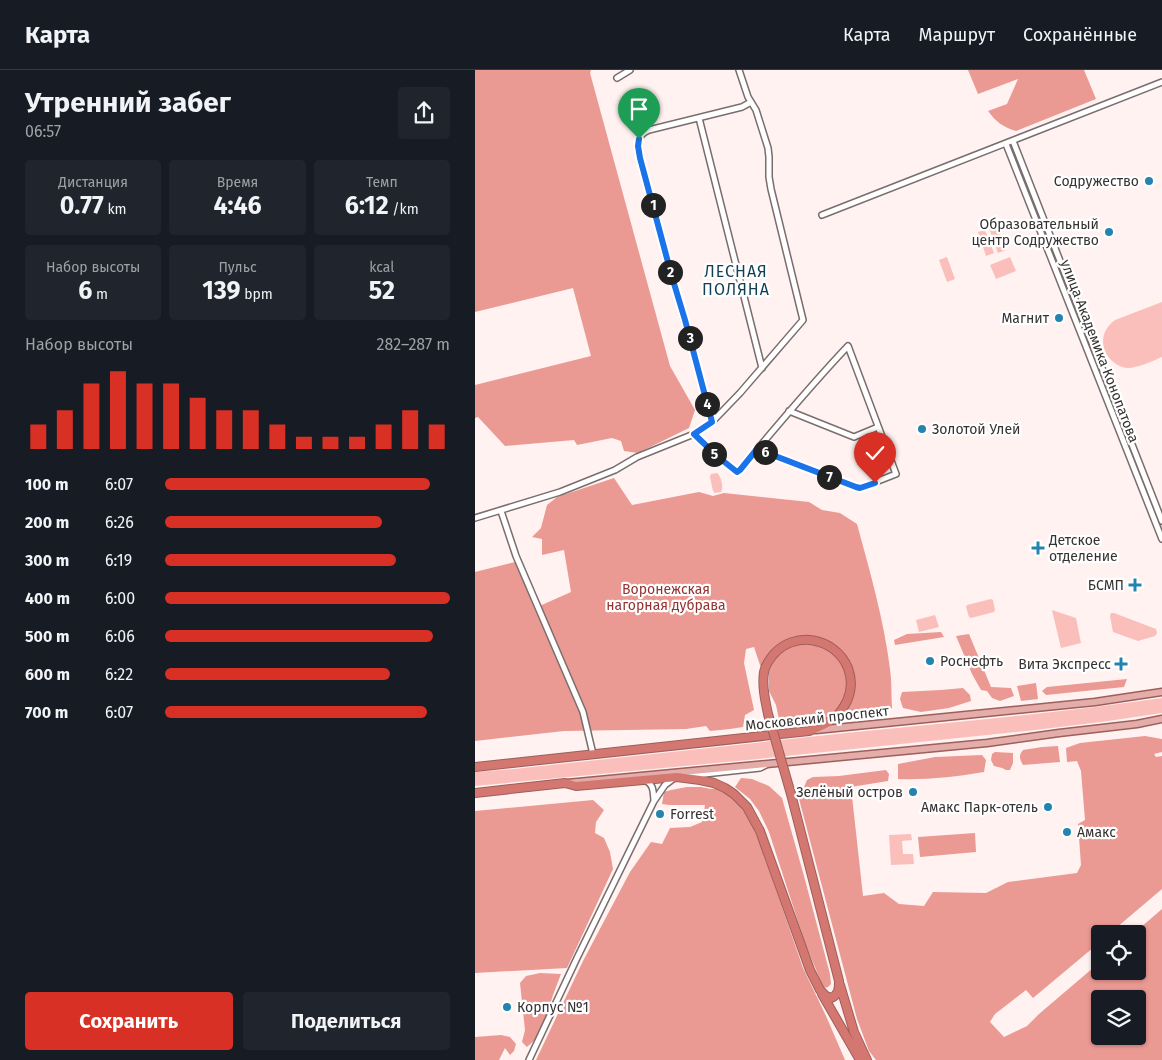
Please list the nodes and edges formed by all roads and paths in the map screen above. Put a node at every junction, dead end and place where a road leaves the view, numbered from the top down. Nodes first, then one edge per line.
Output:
1 (630, 70) edge
2 (739, 70) edge
3 (617, 78) dead end
4 (1162, 82) edge
5 (753, 104) junction
6 (699, 118) junction
7 (1013, 141) junction
8 (1006, 144) junction
9 (821, 215) dead end
10 (762, 368) junction
11 (789, 411) junction
12 (712, 422) junction
13 (878, 426) junction
14 (694, 434) junction
15 (757, 449) junction
16 (501, 511) junction
17 (475, 518) edge
18 (1162, 521) edge
19 (1162, 539) edge
20 (1162, 692) edge
21 (1162, 720) edge
22 (809, 731) junction
23 (593, 754) junction
24 (771, 763) junction
25 (475, 767) edge
26 (677, 777) junction
27 (644, 780) junction
28 (565, 783) junction
29 (475, 792) edge
30 (654, 801) junction
31 (839, 981) junction
32 (820, 990) junction
33 (529, 1060) edge
34 (860, 1060) edge
35 (867, 1060) edge

1 - 3 street
2 - 5 street
4 - 7 street
5 - 6 street
5 - 10 street
6 - 10 street
6 - 12 street
7 - 8 street
7 - 18 street, улица Академика Конопатова
8 - 9 street
8 - 19 street, улица Академика Конопатова
10 - 12 street
11 - 13 street
11 - 13 street
11 - 15 street
12 - 14 street
13 - 15 street
14 - 15 street
14 - 16 street
16 - 17 street
16 - 23 street
20 - 22 main road, Московский проспект
21 - 24 main road
22 - 23 highway, Московский проспект
22 - 31 highway, bridge
23 - 25 highway, Московский проспект
24 - 26 street
24 - 28 main road
26 - 27 highway
26 - 30 street
26 - 32 highway
27 - 28 highway
27 - 30 street
28 - 29 highway
30 - 33 street
31 - 32 highway
31 - 35 highway
32 - 34 highway

